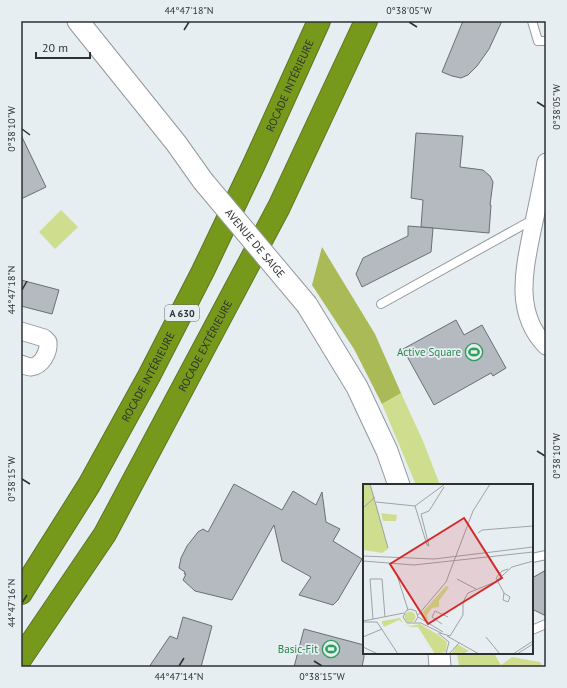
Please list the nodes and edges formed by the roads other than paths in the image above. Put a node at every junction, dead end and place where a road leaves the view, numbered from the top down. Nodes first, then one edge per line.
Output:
1 (78, 21) edge
2 (319, 21) edge
3 (366, 21) edge
4 (532, 21) edge
5 (546, 41) edge
6 (546, 162) edge
7 (535, 219) junction
8 (381, 304) dead end
9 (21, 331) edge
10 (546, 346) edge
11 (21, 364) edge
12 (399, 484) edge
13 (546, 555) edge
14 (533, 560) edge
15 (21, 593) edge
16 (546, 624) edge
17 (533, 630) edge
18 (440, 654) edge
19 (21, 658) edge
20 (440, 667) edge

1 - 12 street, AVENUE DE SAIGE, bridge
2 - 15 highway, ROCADE INTÉRIEURE / A 630
3 - 19 highway, ROCADE EXTÉRIEURE
4 - 5 lane
6 - 7 street
7 - 8 lane
7 - 10 street
9 - 11 street
13 - 14 lane
16 - 17 lane
18 - 20 street

